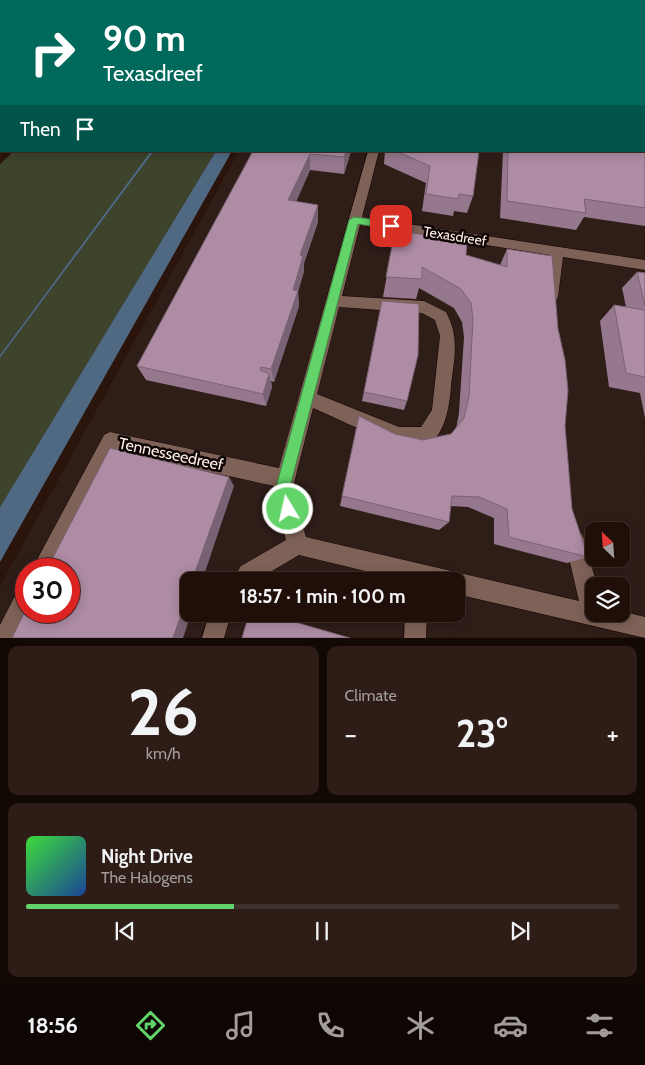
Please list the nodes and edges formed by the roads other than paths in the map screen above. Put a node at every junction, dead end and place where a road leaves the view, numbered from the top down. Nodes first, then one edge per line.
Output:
1 (374, 152) edge
2 (354, 220) junction
3 (557, 252) junction
4 (645, 265) edge
5 (333, 301) junction
6 (552, 310) edge
7 (308, 398) junction
8 (285, 479) junction
9 (570, 519) edge
10 (298, 545) junction
11 (48, 558) edge
12 (250, 572) edge
13 (396, 572) edge
14 (585, 580) edge
15 (465, 585) edge
16 (585, 614) edge
17 (15, 619) edge
18 (218, 622) edge
19 (416, 622) edge
20 (620, 622) edge
21 (645, 628) edge
22 (5, 638) edge
23 (213, 638) edge
24 (415, 638) edge

1 - 2 street
2 - 3 street, Texasdreef
2 - 5 street
3 - 4 street, Texasdreef
3 - 6 street
5 - 7 street
5 - 7 street
7 - 8 street
8 - 10 street
8 - 11 street, Tennesseedreef
9 - 14 street
10 - 12 street
10 - 13 street
15 - 16 street
17 - 22 street
18 - 23 street
19 - 24 street
20 - 21 street

